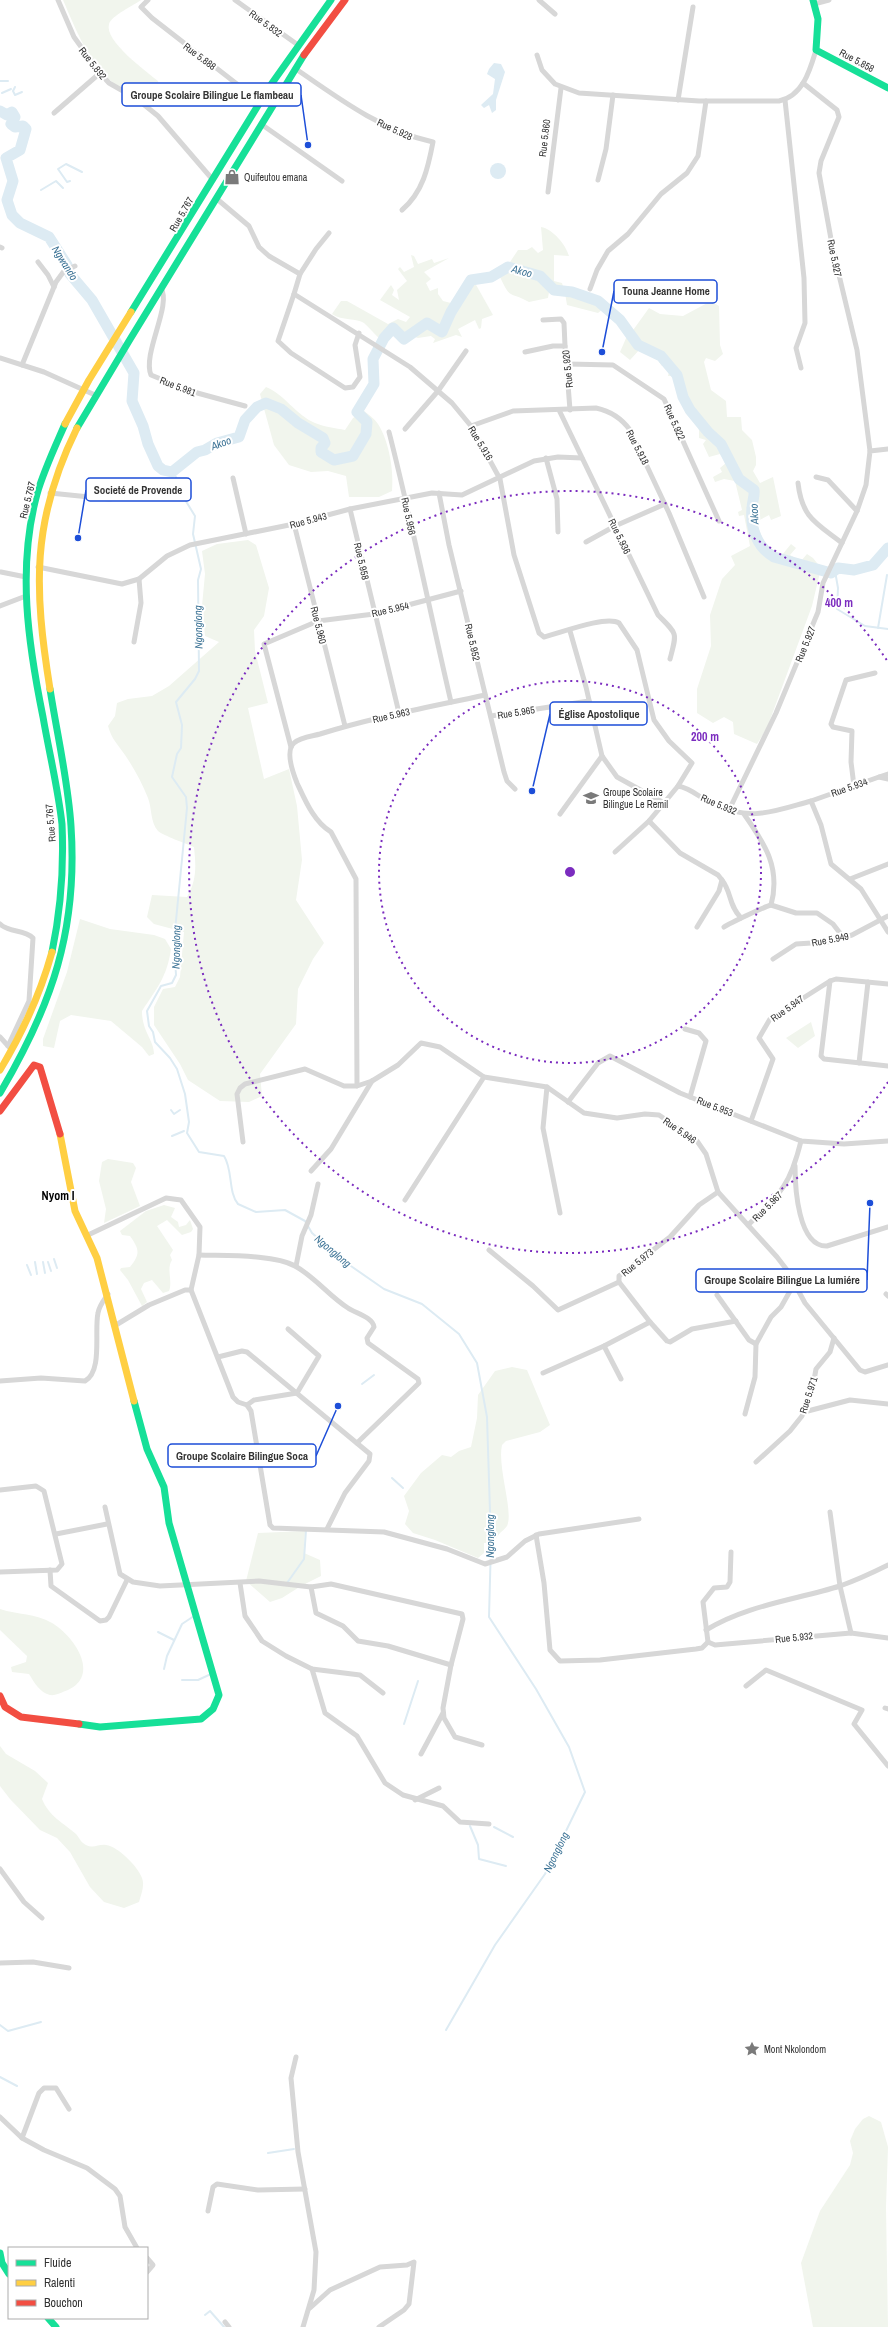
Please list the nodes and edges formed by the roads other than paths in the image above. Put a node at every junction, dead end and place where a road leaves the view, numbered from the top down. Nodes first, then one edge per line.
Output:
1 (58, 0) edge
2 (148, 0) edge
3 (235, 0) edge
4 (331, 0) edge
5 (345, 0) edge
6 (539, 0) edge
7 (829, 0) edge
8 (814, 2) edge
9 (693, 6) dead end
10 (555, 14) dead end
11 (298, 45) junction
12 (816, 50) junction
13 (537, 55) dead end
14 (296, 69) junction
15 (100, 73) junction
16 (803, 83) junction
17 (561, 88) junction
18 (888, 88) edge
19 (613, 95) junction
20 (678, 100) junction
21 (786, 100) junction
22 (706, 101) junction
23 (260, 102) junction
24 (54, 113) dead end
25 (261, 124) junction
26 (213, 180) junction
27 (598, 180) dead end
28 (342, 181) dead end
29 (548, 192) dead end
30 (217, 199) junction
31 (402, 210) dead end
32 (329, 233) dead end
33 (38, 262) dead end
34 (75, 266) dead end
35 (300, 274) junction
36 (54, 287) junction
37 (161, 288) junction
38 (590, 289) dead end
39 (294, 294) junction
40 (543, 320) dead end
41 (358, 333) junction
42 (565, 346) junction
43 (466, 351) dead end
44 (525, 352) dead end
45 (0, 358) edge
46 (568, 364) junction
47 (22, 365) junction
48 (801, 368) dead end
49 (84, 389) junction
50 (438, 391) junction
51 (95, 395) junction
52 (245, 406) dead end
53 (559, 410) junction
54 (570, 410) junction
55 (471, 426) junction
56 (405, 429) dead end
57 (389, 432) dead end
58 (888, 449) edge
59 (870, 451) junction
60 (546, 458) junction
61 (582, 458) junction
62 (816, 476) dead end
63 (233, 478) dead end
64 (500, 479) junction
65 (798, 483) dead end
66 (439, 492) junction
67 (50, 493) junction
68 (145, 494) dead end
69 (406, 498) junction
70 (666, 504) junction
71 (350, 509) junction
72 (857, 511) junction
73 (719, 521) dead end
74 (294, 524) junction
75 (615, 526) junction
76 (558, 532) dead end
77 (246, 534) junction
78 (586, 542) dead end
79 (842, 543) junction
80 (38, 567) junction
81 (1, 572) dead end
82 (26, 577) junction
83 (139, 579) junction
84 (461, 591) junction
85 (26, 596) junction
86 (704, 597) dead end
87 (427, 600) junction
88 (0, 606) edge
89 (374, 614) junction
90 (318, 621) junction
91 (570, 631) junction
92 (134, 642) dead end
93 (670, 659) dead end
94 (875, 673) dead end
95 (485, 695) junction
96 (589, 701) junction
97 (451, 702) junction
98 (399, 713) junction
99 (491, 716) junction
100 (344, 726) junction
101 (291, 747) junction
102 (602, 756) junction
103 (888, 774) edge
104 (878, 777) junction
105 (888, 779) edge
106 (678, 786) junction
107 (854, 786) junction
108 (515, 789) dead end
109 (811, 801) junction
110 (664, 803) junction
111 (729, 810) junction
112 (560, 814) dead end
113 (744, 814) junction
114 (649, 821) junction
115 (615, 852) dead end
116 (888, 864) edge
117 (850, 879) junction
118 (722, 880) junction
119 (771, 905) junction
120 (888, 916) edge
121 (741, 918) junction
122 (881, 919) junction
123 (0, 924) edge
124 (697, 927) dead end
125 (724, 927) dead end
126 (888, 932) edge
127 (843, 937) junction
128 (773, 959) dead end
129 (830, 981) junction
130 (868, 982) junction
131 (888, 984) edge
132 (684, 1028) dead end
133 (0, 1037) edge
134 (10, 1048) junction
135 (859, 1063) junction
136 (888, 1066) edge
137 (0, 1070) edge
138 (484, 1077) junction
139 (372, 1081) junction
140 (358, 1086) junction
141 (547, 1087) junction
142 (0, 1093) edge
143 (690, 1097) junction
144 (568, 1102) junction
145 (0, 1111) edge
146 (751, 1121) junction
147 (802, 1141) junction
148 (888, 1141) edge
149 (243, 1142) dead end
150 (795, 1166) junction
151 (311, 1171) dead end
152 (318, 1184) dead end
153 (718, 1192) junction
154 (404, 1200) dead end
155 (560, 1213) dead end
156 (748, 1225) junction
157 (888, 1227) edge
158 (88, 1234) junction
159 (489, 1250) dead end
160 (199, 1255) junction
161 (296, 1266) junction
162 (619, 1282) junction
163 (794, 1284) junction
164 (191, 1290) junction
165 (108, 1294) junction
166 (717, 1295) dead end
167 (736, 1321) junction
168 (650, 1322) junction
169 (116, 1325) junction
170 (288, 1329) dead end
171 (834, 1338) junction
172 (756, 1344) junction
173 (604, 1346) junction
174 (218, 1357) junction
175 (888, 1365) edge
176 (543, 1373) dead end
177 (621, 1379) dead end
178 (0, 1381) edge
179 (297, 1393) junction
180 (888, 1404) edge
181 (248, 1405) junction
182 (804, 1412) junction
183 (745, 1414) dead end
184 (357, 1443) junction
185 (756, 1462) dead end
186 (0, 1490) edge
187 (105, 1507) dead end
188 (830, 1512) dead end
189 (639, 1519) dead end
190 (107, 1524) junction
191 (327, 1529) junction
192 (56, 1534) junction
193 (536, 1535) junction
194 (731, 1552) dead end
195 (888, 1565) edge
196 (50, 1570) junction
197 (0, 1572) edge
198 (127, 1580) junction
199 (240, 1583) junction
200 (187, 1585) junction
201 (840, 1586) junction
202 (311, 1587) junction
203 (706, 1630) junction
204 (851, 1633) junction
205 (888, 1638) edge
206 (708, 1642) junction
207 (451, 1665) junction
208 (312, 1669) junction
209 (746, 1686) dead end
210 (383, 1693) dead end
211 (0, 1696) edge
212 (443, 1713) junction
213 (482, 1745) dead end
214 (421, 1754) dead end
215 (888, 1766) edge
216 (439, 1788) dead end
217 (414, 1800) junction
218 (489, 1824) dead end
219 (0, 1869) edge
220 (42, 1918) dead end
221 (0, 1964) edge
222 (69, 1968) dead end
223 (296, 2057) dead end
224 (69, 2109) dead end
225 (0, 2117) edge
226 (22, 2138) junction
227 (305, 2189) junction
228 (208, 2211) dead end
229 (136, 2247) edge
230 (0, 2253) edge
231 (148, 2259) edge
232 (1, 2267) edge
233 (148, 2271) edge
234 (307, 2311) junction
235 (49, 2319) edge
236 (56, 2327) edge
237 (303, 2327) edge
238 (379, 2327) edge

1 - 15 street, Rue 5.892
2 - 23 street, Rue 5.888
3 - 11 street, Rue 5.832
4 - 11 main road, Rue 5.767
5 - 14 main road
6 - 10 street
7 - 8 street
8 - 12 main road
9 - 20 street
11 - 23 main road, Rue 5.767
12 - 16 street
12 - 18 main road, Rue 5.858
13 - 17 street
14 - 25 main road
14 - 31 street, Rue 5.928
15 - 24 street
15 - 26 street, Rue 5.892
16 - 21 street
16 - 59 street, Rue 5.927
17 - 19 street
17 - 29 street, Rue 5.860
19 - 20 street
19 - 27 street
20 - 22 street
21 - 22 street
21 - 48 street
22 - 38 street
23 - 26 main road, Rue 5.767
25 - 28 street
25 - 30 main road
26 - 49 main road, Rue 5.767
30 - 35 street
30 - 37 main road
32 - 35 street
33 - 36 street
34 - 36 street
35 - 39 street
36 - 47 street
37 - 51 main road
37 - 52 street, Rue 5.981
39 - 41 street, Rue 5.916
39 - 41 street
40 - 42 street
41 - 50 street, Rue 5.916
42 - 44 street, Rue 5.920
42 - 46 street, Rue 5.920
43 - 50 street
45 - 47 street
46 - 54 street, Rue 5.920
46 - 73 street, Rue 5.922
47 - 49 street
49 - 51 street
49 - 82 main road, Rue 5.767
50 - 55 street, Rue 5.916
50 - 56 street
51 - 67 main road
53 - 54 street, Rue 5.918
53 - 55 street, Rue 5.918
53 - 61 street, Rue 5.936
54 - 70 street, Rue 5.918
55 - 64 street, Rue 5.916
57 - 69 street, Rue 5.956
58 - 59 street
59 - 72 street, Rue 5.927
60 - 61 street, Rue 5.943
60 - 64 street, Rue 5.943
60 - 76 street
61 - 75 street, Rue 5.936
62 - 72 street
63 - 77 street
64 - 66 street, Rue 5.943
64 - 91 street, Rue 5.916
65 - 79 street
66 - 69 street, Rue 5.943
66 - 84 street, Rue 5.952
67 - 68 street
67 - 80 main road
69 - 71 street, Rue 5.943
69 - 87 street, Rue 5.956
70 - 75 street
70 - 86 street, Rue 5.918
71 - 74 street, Rue 5.943
71 - 89 street, Rue 5.958
72 - 79 street, Rue 5.927
74 - 77 street, Rue 5.943
74 - 90 street, Rue 5.960
75 - 78 street
75 - 93 street, Rue 5.936
77 - 83 street, Rue 5.943
79 - 111 street, Rue 5.927
80 - 83 street, Rue 5.943
80 - 142 main road
81 - 82 street
82 - 85 main road, Rue 5.767
83 - 92 street
84 - 87 street, Rue 5.954
84 - 95 street, Rue 5.952
85 - 88 street
85 - 134 main road, Rue 5.767
87 - 89 street, Rue 5.954
87 - 97 street, Rue 5.956
89 - 90 street, Rue 5.954
89 - 98 street, Rue 5.958
90 - 100 street, Rue 5.960
90 - 101 street, Rue 5.954
91 - 96 street
91 - 106 street, Rue 5.916
94 - 107 street
95 - 97 street, Rue 5.963
95 - 99 street, Rue 5.952
96 - 99 street, Rue 5.965
96 - 102 street
97 - 98 street, Rue 5.963
98 - 100 street, Rue 5.963
99 - 108 street, Rue 5.952
100 - 101 street, Rue 5.963
101 - 140 street
102 - 110 street
102 - 112 street
103 - 104 street
104 - 105 street, Rue 5.934
104 - 107 street, Rue 5.934
106 - 110 street
106 - 111 street, Rue 5.932
107 - 109 street, Rue 5.934
109 - 113 street, Rue 5.932
109 - 117 street
110 - 114 street
111 - 113 street, Rue 5.932
113 - 119 street
114 - 115 street
114 - 118 street
116 - 117 street
117 - 122 street
118 - 121 street
118 - 124 street
119 - 121 street
119 - 127 street
120 - 122 street, Rue 5.949
121 - 125 street
122 - 126 street
122 - 127 street, Rue 5.949
123 - 134 street
127 - 128 street, Rue 5.949
129 - 130 street
129 - 135 street
129 - 146 street, Rue 5.947
130 - 131 street
130 - 135 street
132 - 143 street
133 - 134 street
134 - 137 main road, Rue 5.767
135 - 136 street
138 - 139 street
138 - 141 street, Rue 5.946
138 - 154 street
139 - 140 street
139 - 151 street
140 - 149 street
141 - 144 street, Rue 5.946
141 - 155 street
143 - 144 street, Rue 5.953
143 - 146 street, Rue 5.953
144 - 153 street, Rue 5.946
145 - 158 main road
146 - 147 street, Rue 5.953
147 - 148 street, Rue 5.953
147 - 150 street, Rue 5.967
150 - 156 street, Rue 5.967
150 - 157 street
152 - 161 street
153 - 156 street, Rue 5.946
153 - 162 street, Rue 5.973
156 - 163 street, Rue 5.946
158 - 160 street
158 - 165 main road
159 - 162 street
160 - 161 street
160 - 164 street
161 - 184 street
162 - 168 street, Rue 5.973
163 - 171 street, Rue 5.946
163 - 172 street
164 - 169 street
164 - 174 street
165 - 169 main road
165 - 178 street
166 - 167 street
167 - 168 street, Rue 5.973
167 - 172 street
168 - 173 street
169 - 200 main road
170 - 179 street
171 - 175 street, Rue 5.946
171 - 182 street, Rue 5.971
172 - 183 street
173 - 176 street
173 - 177 street
174 - 179 street
174 - 181 street
179 - 181 street
179 - 184 street
180 - 182 street
181 - 191 street
182 - 185 street, Rue 5.971
184 - 191 street
186 - 192 street
187 - 190 street
188 - 201 street
189 - 193 street
190 - 192 street
190 - 198 street
191 - 193 street
192 - 196 street
193 - 206 street
194 - 203 street
195 - 201 street
196 - 197 street
196 - 198 street
198 - 200 street
199 - 200 street
199 - 202 street
199 - 208 street
200 - 211 main road
201 - 203 street
201 - 204 street
202 - 207 street
202 - 207 street
203 - 206 street
204 - 205 street, Rue 5.932
204 - 206 street, Rue 5.932
207 - 212 street
208 - 210 street
208 - 217 street
209 - 215 street
212 - 213 street
212 - 214 street
216 - 217 street
217 - 218 street
219 - 220 street
221 - 222 street
223 - 227 street
224 - 226 street
225 - 226 street
226 - 229 street
227 - 228 street
227 - 234 street
230 - 232 main road
231 - 233 street
234 - 237 street
234 - 238 street
235 - 236 main road

